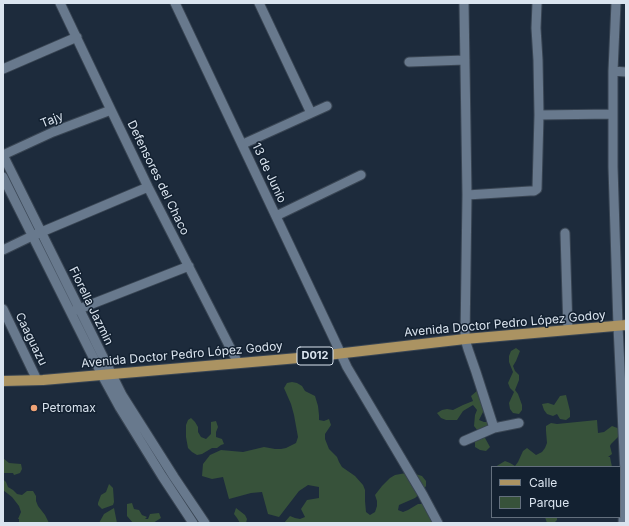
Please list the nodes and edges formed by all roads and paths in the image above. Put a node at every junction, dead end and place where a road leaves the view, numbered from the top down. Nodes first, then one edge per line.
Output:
1 (60, 3) edge
2 (175, 3) edge
3 (259, 3) edge
4 (464, 3) edge
5 (537, 3) edge
6 (616, 3) edge
7 (77, 37) junction
8 (466, 60) junction
9 (409, 62) dead end
10 (3, 69) edge
11 (613, 70) junction
12 (626, 72) edge
13 (327, 106) dead end
14 (111, 110) junction
15 (311, 113) junction
16 (613, 114) junction
17 (539, 115) junction
18 (242, 144) junction
19 (3, 155) edge
20 (361, 175) dead end
21 (3, 177) edge
22 (148, 187) junction
23 (466, 195) junction
24 (276, 216) junction
25 (42, 232) junction
26 (565, 232) dead end
27 (32, 236) junction
28 (3, 250) edge
29 (188, 266) junction
30 (3, 309) edge
31 (75, 310) junction
32 (622, 326) edge
33 (568, 330) junction
34 (466, 339) junction
35 (341, 354) junction
36 (238, 363) junction
37 (107, 374) junction
38 (37, 380) junction
39 (3, 381) edge
40 (519, 423) dead end
41 (494, 428) junction
42 (464, 441) dead end
43 (193, 523) edge
44 (205, 523) edge
45 (438, 523) edge
46 (623, 523) edge

1 - 7 street, Defensores del Chaco
2 - 18 street, 13 de Junio
3 - 15 street
4 - 8 street
5 - 17 street
6 - 11 street
7 - 10 street
7 - 14 street, Defensores del Chaco
8 - 9 street
8 - 23 street
11 - 12 street
11 - 16 street
13 - 15 street
14 - 19 street, Tajy
14 - 22 street, Defensores del Chaco
15 - 18 street
16 - 17 street
16 - 32 street
17 - 23 street
18 - 24 street, 13 de Junio
19 - 25 street, Fiorella Jazmin
20 - 24 street
21 - 27 street, Fiorella Jazmin
22 - 25 street
22 - 29 street, Defensores del Chaco
23 - 34 street
24 - 35 street, 13 de Junio
25 - 27 street
25 - 31 street, Fiorella Jazmin
26 - 33 street
27 - 28 street
27 - 31 street, Fiorella Jazmin
29 - 31 street
29 - 36 street, Defensores del Chaco
30 - 38 street, Caaguazu
31 - 37 street, Fiorella Jazmin
32 - 33 main road, Avenida Doctor Pedro López Godoy / D012
32 - 46 street
33 - 34 main road, Avenida Doctor Pedro López Godoy / D012
34 - 35 main road, Avenida Doctor Pedro López Godoy / D012
34 - 41 street
35 - 36 main road, Avenida Doctor Pedro López Godoy / D012
35 - 45 street, 13 de Junio
36 - 37 main road, Avenida Doctor Pedro López Godoy / D012
37 - 38 main road, Avenida Doctor Pedro López Godoy / D012
37 - 43 street, Fiorella Jazmin
37 - 44 street, Fiorella Jazmin
38 - 39 main road, Avenida Doctor Pedro López Godoy / D012
40 - 41 street
41 - 42 street

